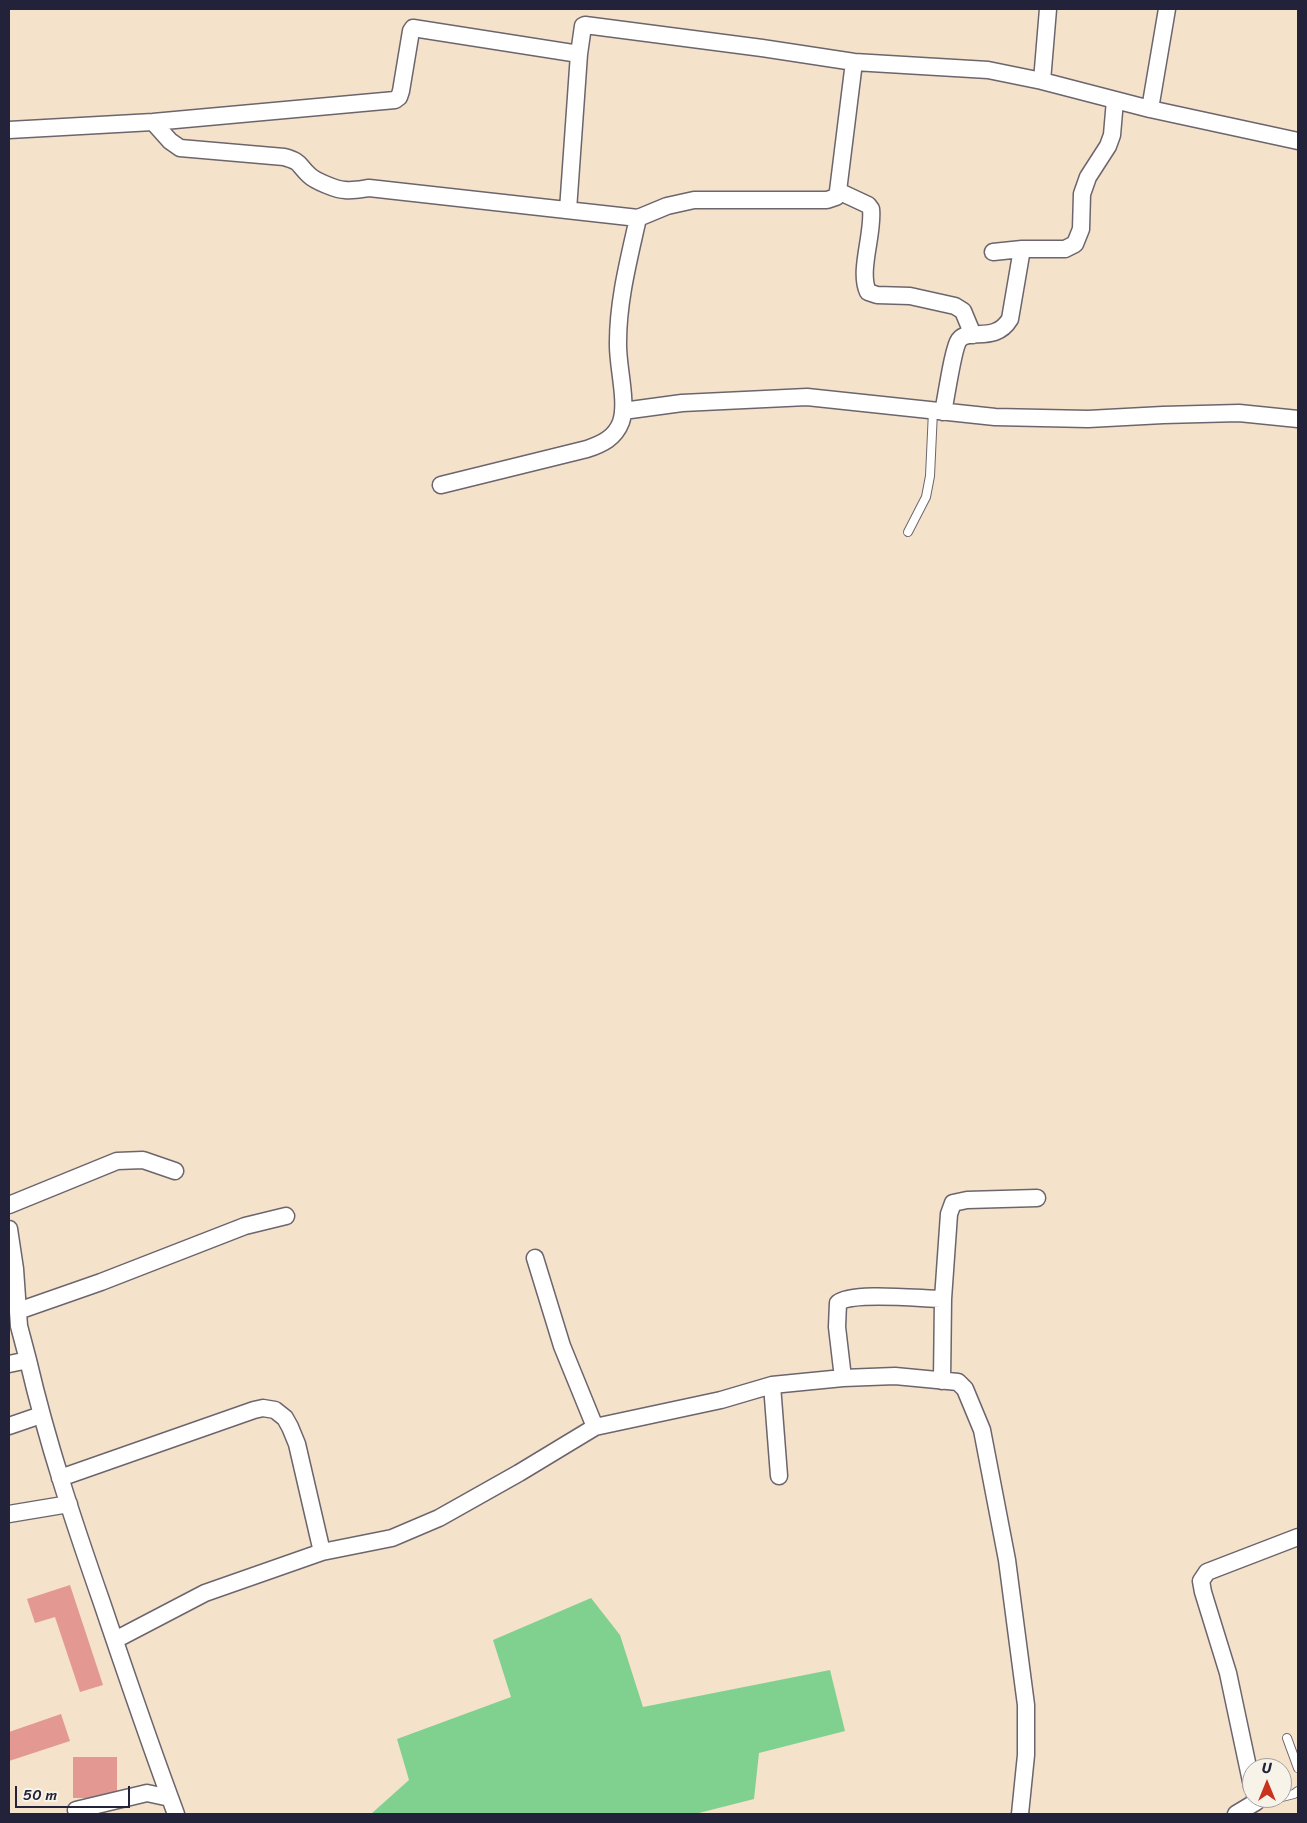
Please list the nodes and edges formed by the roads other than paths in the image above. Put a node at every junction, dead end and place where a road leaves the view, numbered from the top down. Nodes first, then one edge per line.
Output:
1 (1048, 9) edge
2 (1167, 9) edge
3 (580, 54) junction
4 (854, 62) junction
5 (1042, 81) junction
6 (1115, 100) junction
7 (1150, 109) junction
8 (152, 122) junction
9 (9, 130) edge
10 (1298, 141) edge
11 (838, 191) junction
12 (568, 210) junction
13 (638, 218) junction
14 (1022, 249) junction
15 (993, 252) dead end
16 (973, 335) junction
17 (624, 411) junction
18 (938, 412) junction
19 (1298, 419) edge
20 (441, 484) dead end
21 (908, 532) dead end
22 (175, 1170) dead end
23 (1038, 1198) dead end
24 (9, 1205) edge
25 (286, 1216) dead end
26 (9, 1229) edge
27 (535, 1258) dead end
28 (943, 1299) junction
29 (18, 1311) junction
30 (28, 1360) junction
31 (9, 1364) edge
32 (843, 1378) junction
33 (942, 1381) junction
34 (772, 1385) junction
35 (41, 1414) junction
36 (9, 1426) edge
37 (595, 1427) junction
38 (780, 1476) dead end
39 (60, 1478) junction
40 (69, 1504) junction
41 (9, 1514) edge
42 (1298, 1537) edge
43 (322, 1552) junction
44 (115, 1640) junction
45 (1287, 1738) dead end
46 (1246, 1758) edge
47 (1298, 1768) edge
48 (170, 1798) junction
49 (76, 1810) dead end
50 (176, 1814) edge
51 (1020, 1814) edge

1 - 5 street
2 - 7 street
3 - 4 street
3 - 8 street
3 - 12 street
4 - 5 street
4 - 11 street
5 - 6 street
6 - 7 street
6 - 14 street
7 - 10 street
8 - 9 street
8 - 12 street
11 - 13 street
11 - 16 street
12 - 13 street
13 - 17 street
14 - 15 street
14 - 16 street
16 - 18 street
17 - 18 street
17 - 20 street
18 - 19 street
18 - 21 lane
22 - 24 street
23 - 28 street
25 - 29 street
26 - 29 street
27 - 37 street
28 - 32 street
28 - 33 street
29 - 30 street
30 - 31 street
30 - 35 street
32 - 33 street
32 - 34 street
33 - 51 street
34 - 37 street
34 - 38 street
35 - 36 street
35 - 39 street
37 - 43 street
39 - 40 street
39 - 43 street
40 - 41 street
40 - 44 street
42 - 46 street
43 - 44 street
44 - 48 street
45 - 47 lane
48 - 49 street
48 - 50 street

